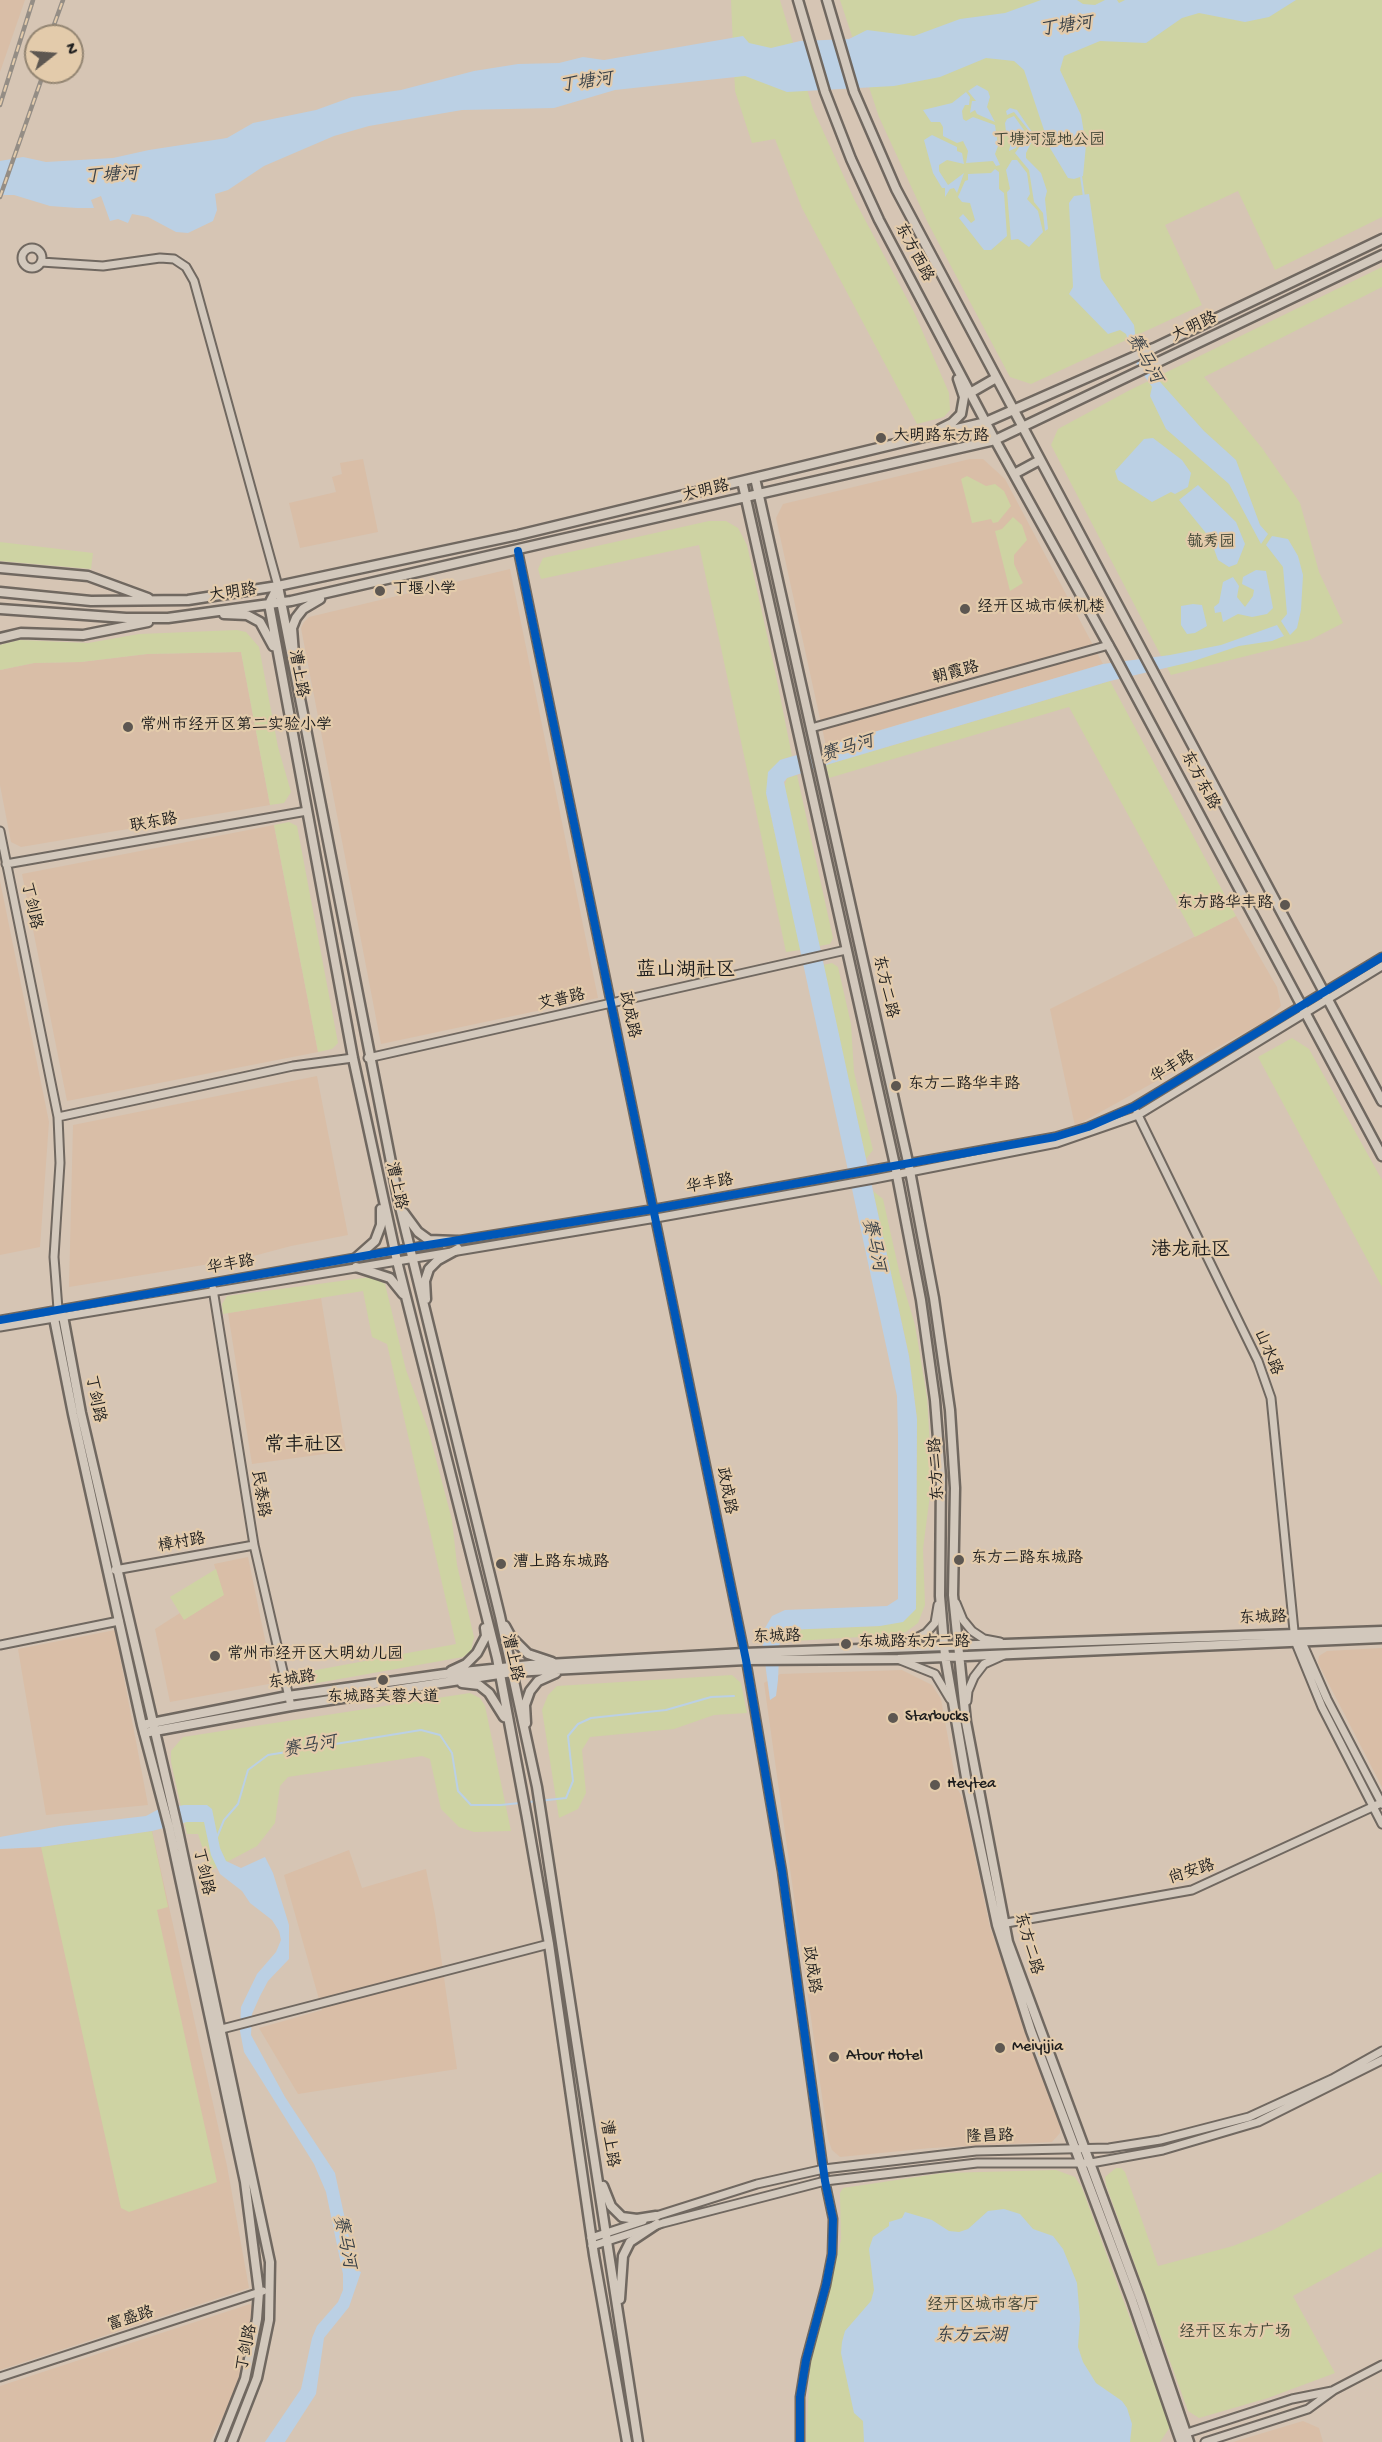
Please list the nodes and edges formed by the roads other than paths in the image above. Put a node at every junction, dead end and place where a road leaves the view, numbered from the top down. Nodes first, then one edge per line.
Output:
1 (798, 0) edge
2 (827, 0) edge
3 (1382, 239) edge
4 (1382, 255) edge
5 (41, 262) dead end
6 (949, 353) junction
7 (996, 378) junction
8 (970, 393) junction
9 (1014, 412) junction
10 (986, 422) junction
11 (1023, 427) junction
12 (924, 436) junction
13 (995, 440) junction
14 (1040, 460) junction
15 (1014, 474) junction
16 (755, 478) junction
17 (742, 481) junction
18 (784, 489) junction
19 (759, 495) junction
20 (746, 498) junction
21 (722, 503) junction
22 (764, 518) junction
23 (752, 526) junction
24 (518, 551) junction
25 (0, 568) edge
26 (278, 586) junction
27 (344, 590) junction
28 (0, 592) edge
29 (156, 600) junction
30 (280, 603) junction
31 (269, 604) junction
32 (0, 609) edge
33 (202, 614) junction
34 (168, 618) junction
35 (0, 638) edge
36 (1109, 645) junction
37 (280, 665) junction
38 (297, 693) junction
39 (811, 728) junction
40 (307, 811) junction
41 (0, 831) edge
42 (6, 864) junction
43 (846, 950) junction
44 (1382, 957) edge
45 (1382, 966) edge
46 (1324, 995) junction
47 (612, 1003) junction
48 (1303, 1010) junction
49 (353, 1058) junction
50 (368, 1058) junction
51 (1382, 1101) edge
52 (1134, 1107) junction
53 (1138, 1115) junction
54 (58, 1118) junction
55 (1382, 1156) edge
56 (895, 1165) junction
57 (909, 1166) junction
58 (897, 1175) junction
59 (382, 1196) junction
60 (399, 1203) junction
61 (654, 1209) junction
62 (656, 1218) junction
63 (458, 1245) junction
64 (409, 1248) junction
65 (394, 1250) junction
66 (357, 1257) junction
67 (411, 1259) junction
68 (397, 1261) junction
69 (356, 1267) junction
70 (213, 1287) junction
71 (407, 1301) junction
72 (58, 1314) junction
73 (0, 1320) edge
74 (428, 1324) junction
75 (0, 1327) edge
76 (254, 1545) junction
77 (115, 1570) junction
78 (940, 1596) junction
79 (953, 1596) junction
80 (481, 1598) junction
81 (501, 1616) junction
82 (119, 1621) junction
83 (1382, 1631) edge
84 (1297, 1638) junction
85 (1382, 1638) edge
86 (1006, 1643) junction
87 (0, 1645) edge
88 (957, 1645) junction
89 (944, 1646) junction
90 (894, 1650) junction
91 (1010, 1653) junction
92 (784, 1656) junction
93 (945, 1656) junction
94 (958, 1656) junction
95 (745, 1657) junction
96 (898, 1659) junction
97 (561, 1664) junction
98 (511, 1670) junction
99 (571, 1670) junction
100 (499, 1671) junction
101 (447, 1677) junction
102 (288, 1696) junction
103 (291, 1706) junction
104 (955, 1710) junction
105 (966, 1722) junction
106 (148, 1728) junction
107 (509, 1730) junction
108 (528, 1753) junction
109 (1382, 1803) edge
110 (1373, 1807) junction
111 (1382, 1824) edge
112 (1001, 1924) junction
113 (549, 1944) junction
114 (216, 2031) junction
115 (1382, 2051) edge
116 (1382, 2060) edge
117 (1081, 2148) junction
118 (594, 2154) junction
119 (1081, 2162) junction
120 (1091, 2163) junction
121 (824, 2169) junction
122 (825, 2181) junction
123 (657, 2220) junction
124 (607, 2237) junction
125 (592, 2242) junction
126 (271, 2288) junction
127 (258, 2292) junction
128 (622, 2339) junction
129 (1382, 2365) edge
130 (0, 2377) edge
131 (1334, 2390) junction
132 (1188, 2437) edge
133 (220, 2442) edge
134 (231, 2442) edge
135 (627, 2442) edge
136 (638, 2442) edge
137 (800, 2442) edge
138 (1181, 2442) edge
139 (1205, 2442) edge

1 - 6 main road, 东方西路
2 - 7 main road, 东方西路
3 - 9 main road, 大明路
4 - 11 main road, 大明路
5 - 26 street, 漕上路
6 - 8 main road, 东方西路
6 - 12 main road
7 - 8 main road
7 - 9 main road, 东方西路
8 - 10 main road, 东方西路
9 - 10 main road, 大明路
9 - 11 main road, 东方东路
10 - 12 main road, 大明路
10 - 13 main road, 东方东路
11 - 13 main road, 大明路
11 - 14 main road, 东方东路
12 - 16 main road, 大明路
13 - 15 main road, 东方东路
13 - 18 main road, 大明路
14 - 15 main road
14 - 46 main road, 东方东路
15 - 36 main road, 东方东路
16 - 17 main road, 大明路
16 - 19 main road, 东方二路
17 - 20 main road, 东方二路
17 - 26 main road, 大明路
18 - 19 main road, 大明路
18 - 22 main road
19 - 20 main road, 大明路
19 - 22 main road, 东方二路
20 - 21 main road, 大明路
20 - 23 main road, 东方二路
21 - 23 main road
21 - 24 main road, 大明路
22 - 39 main road, 东方二路
23 - 43 main road, 东方二路
24 - 27 main road, 大明路
24 - 47 street, 政成路
25 - 29 main road
26 - 29 main road, 大明路
26 - 30 main road, 漕上路
26 - 31 main road
27 - 30 main road, 大明路
27 - 38 main road
28 - 29 main road, 大明路
30 - 31 main road, 大明路
30 - 38 main road, 漕上路
31 - 33 main road, 大明路
31 - 37 main road, 漕上路
32 - 34 main road, 大明路
33 - 34 main road, 大明路
33 - 37 main road
34 - 35 main road
36 - 39 street, 朝霞路
36 - 48 main road, 东方东路
37 - 40 main road, 漕上路
38 - 50 main road, 漕上路
39 - 57 main road, 东方二路
40 - 42 street, 联东路
40 - 49 main road, 漕上路
41 - 42 street, 丁剑路
42 - 54 street, 丁剑路
43 - 47 street, 艾普路
43 - 56 main road, 东方二路
44 - 46 street, 华丰路
45 - 46 street, 华丰路
46 - 48 street, 华丰路
46 - 51 main road, 东方东路
47 - 50 street, 艾普路
47 - 61 street, 政成路
48 - 52 street, 华丰路
48 - 53 street, 华丰路
48 - 55 main road, 东方东路
49 - 54 street
49 - 59 main road, 漕上路
50 - 60 main road, 漕上路
52 - 53 street, 山水路
52 - 57 street, 华丰路
53 - 57 street, 华丰路
53 - 84 street, 山水路
54 - 72 street, 丁剑路
56 - 57 street, 华丰路
56 - 58 main road, 东方二路
56 - 61 street, 华丰路
57 - 58 street, 华丰路
57 - 79 main road, 东方二路
58 - 62 street, 华丰路
58 - 78 main road, 东方二路
59 - 65 main road, 漕上路
59 - 66 main road
60 - 63 main road
60 - 64 main road, 漕上路
61 - 62 street, 政成路
61 - 63 street, 华丰路
62 - 63 street, 华丰路
62 - 95 street, 政成路
63 - 64 street, 华丰路
63 - 67 street, 华丰路
63 - 74 main road
64 - 65 street, 华丰路
64 - 67 main road, 漕上路
65 - 66 street, 华丰路
65 - 68 main road, 漕上路
66 - 70 street, 华丰路
67 - 68 street, 华丰路
67 - 74 main road, 漕上路
68 - 69 street, 华丰路
68 - 71 main road, 漕上路
69 - 70 street, 华丰路
69 - 71 main road
70 - 72 street, 华丰路
70 - 76 street, 民泰路
71 - 80 main road, 漕上路
72 - 73 street, 华丰路
72 - 75 street, 华丰路
72 - 77 main road, 丁剑路
72 - 82 main road, 丁剑路
74 - 81 main road, 漕上路
76 - 77 street, 樟村路
76 - 102 street, 民泰路
77 - 106 main road, 丁剑路
78 - 89 main road, 东方二路
78 - 90 street
79 - 86 street
79 - 88 main road, 东方二路
80 - 100 main road, 漕上路
80 - 101 main road
81 - 97 main road
81 - 98 main road, 漕上路
82 - 87 street
82 - 106 main road, 丁剑路
83 - 84 main road, 东城路
84 - 85 main road, 东城路
84 - 86 main road, 东城路
84 - 91 main road, 东城路
84 - 109 street, 山水路
84 - 110 street, 山水路
86 - 88 main road, 东城路
88 - 89 main road, 东城路
88 - 94 main road, 东方二路
89 - 90 main road, 东城路
89 - 93 main road, 东方二路
90 - 92 main road, 东城路
91 - 94 main road, 东城路
91 - 105 street
92 - 95 main road, 东城路
92 - 96 main road, 东城路
93 - 94 main road, 东城路
93 - 96 main road, 东城路
93 - 104 main road, 东方二路
94 - 105 main road, 东方二路
95 - 97 main road, 东城路
95 - 99 main road, 东城路
95 - 121 street, 政成路
96 - 104 street
97 - 98 main road, 东城路
98 - 99 main road, 东城路
98 - 100 main road, 东城路
98 - 108 main road, 漕上路
99 - 108 main road
100 - 101 main road, 东城路
100 - 107 main road, 漕上路
101 - 102 main road, 东城路
101 - 103 main road, 东城路
101 - 107 main road
102 - 103 street, 民泰路
102 - 106 main road, 东城路
103 - 106 main road, 东城路
104 - 112 main road, 东方二路
105 - 112 main road, 东方二路
106 - 114 main road, 丁剑路
107 - 113 main road, 漕上路
108 - 118 main road, 漕上路
109 - 110 street, 尚安路
110 - 111 street, 山水路
110 - 112 street, 尚安路
112 - 117 main road, 东方二路
113 - 114 street
113 - 125 main road, 漕上路
114 - 126 main road, 丁剑路
114 - 127 main road, 丁剑路
115 - 117 street, 隆昌路
116 - 120 street, 隆昌路
117 - 119 main road, 东方二路
117 - 120 main road, 东方二路
117 - 121 street, 隆昌路
118 - 123 main road
118 - 124 main road, 漕上路
119 - 120 street, 隆昌路
119 - 122 street, 隆昌路
119 - 138 main road, 东方二路
120 - 132 main road, 东方二路
121 - 122 street, 政成路
121 - 123 street, 隆昌路
122 - 123 street, 隆昌路
122 - 137 street, 政成路
123 - 124 street, 隆昌路
123 - 128 main road
124 - 125 street, 隆昌路
124 - 128 main road, 漕上路
125 - 135 main road, 漕上路
126 - 127 street, 富盛路
126 - 134 main road, 丁剑路
127 - 130 street, 富盛路
127 - 133 main road, 丁剑路
128 - 136 main road, 漕上路
129 - 131 street
131 - 132 street
131 - 139 street

